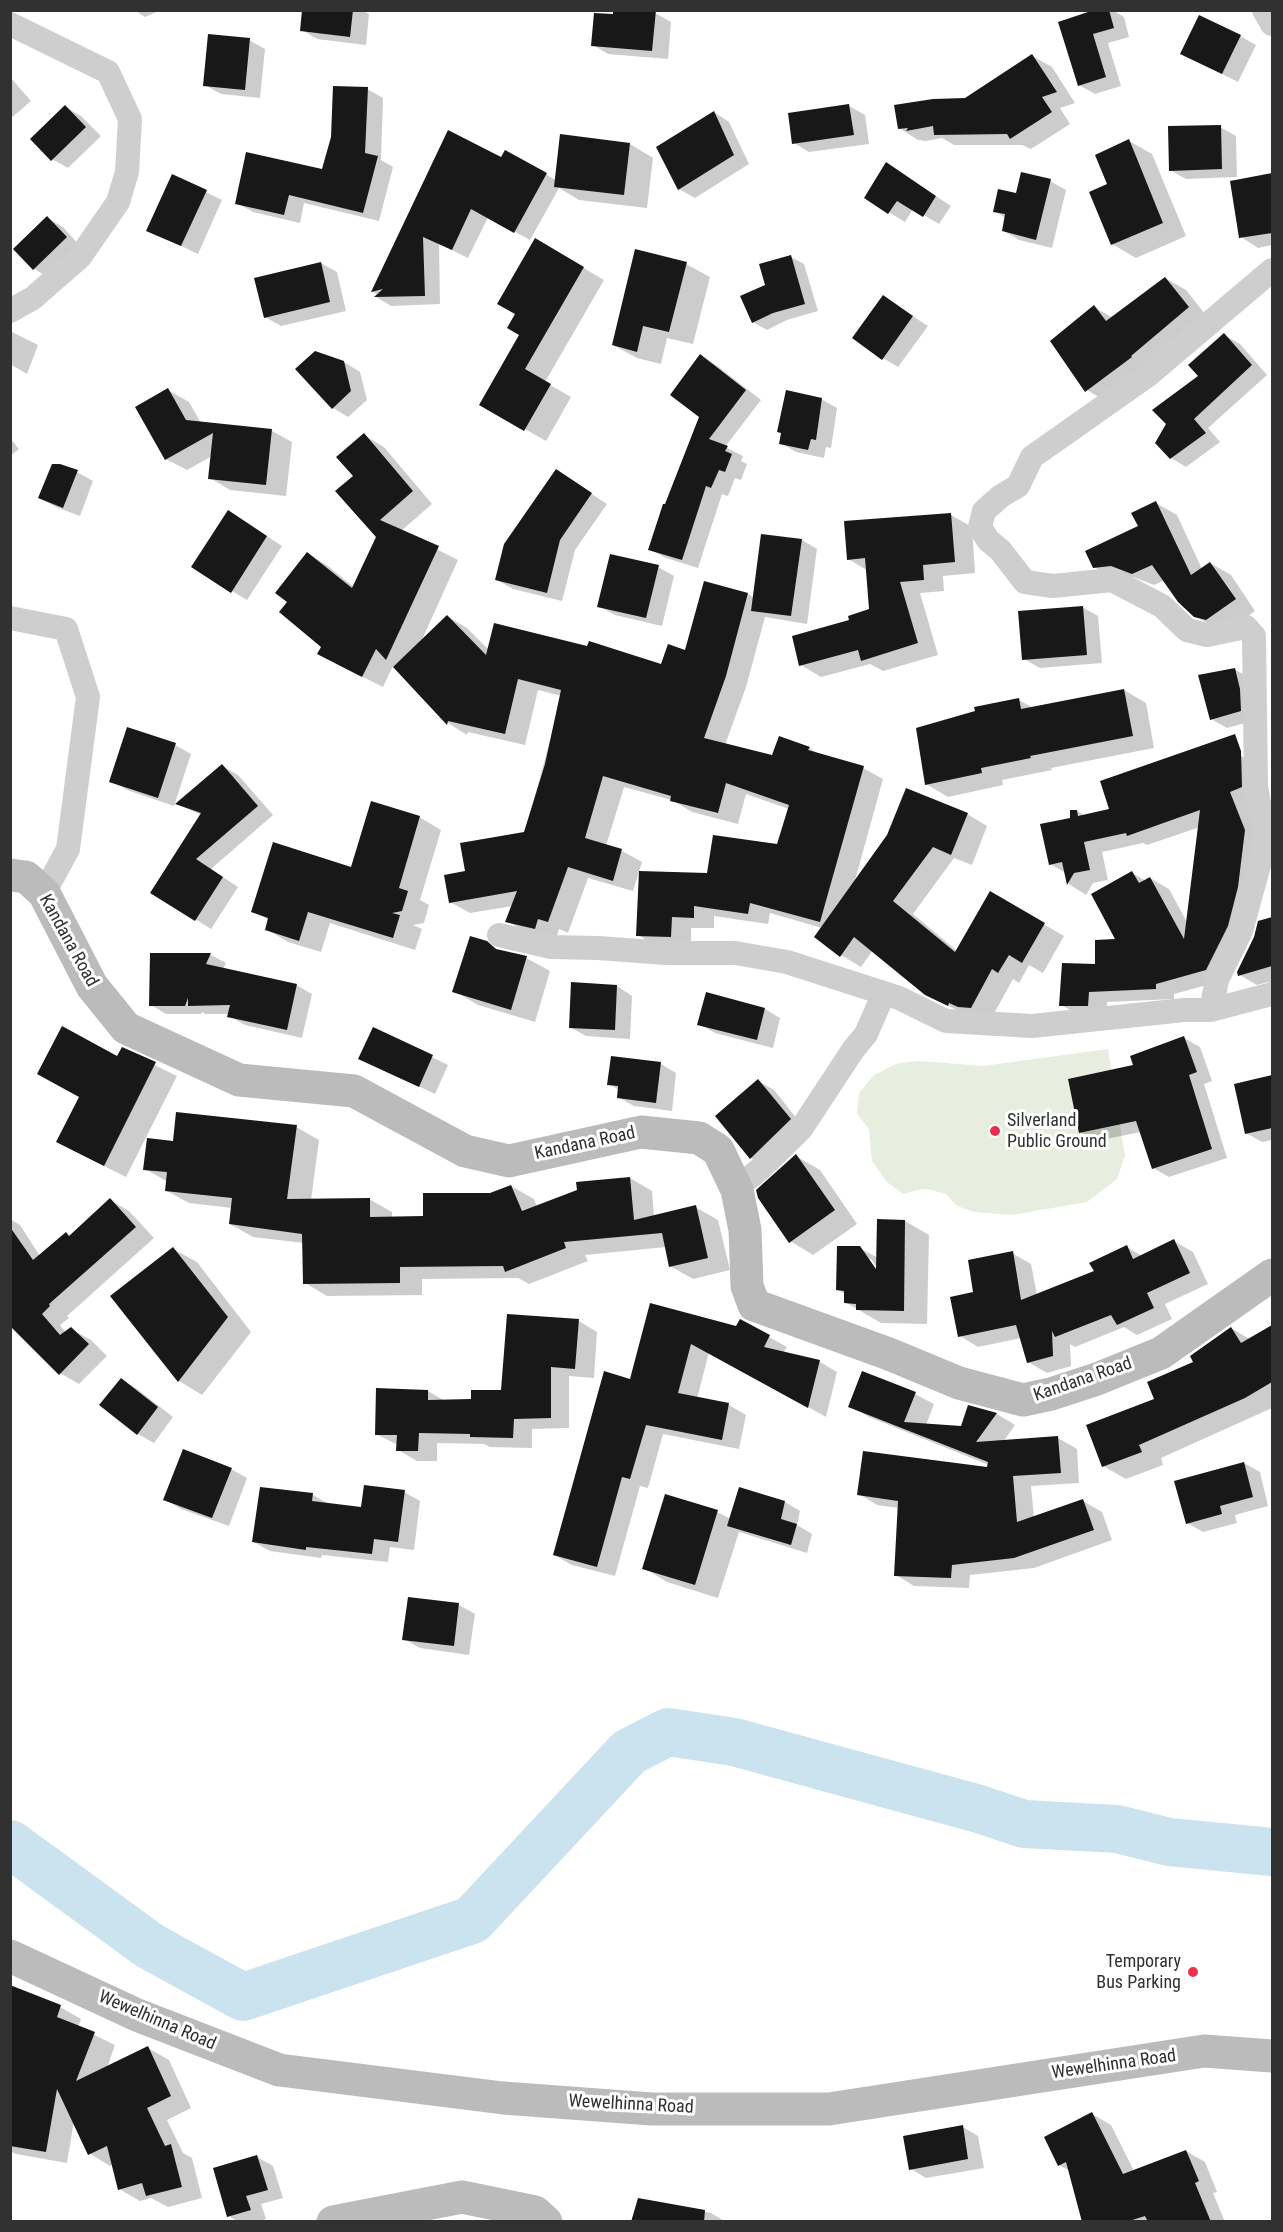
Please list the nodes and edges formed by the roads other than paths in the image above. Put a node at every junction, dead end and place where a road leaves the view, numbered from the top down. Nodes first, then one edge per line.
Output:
1 (1264, 10) edge
2 (10, 24) edge
3 (1272, 24) edge
4 (1272, 270) edge
5 (10, 310) edge
6 (10, 618) edge
7 (1268, 830) edge
8 (10, 875) edge
9 (44, 893) junction
10 (499, 934) dead end
11 (884, 993) junction
12 (1272, 994) edge
13 (1211, 1010) junction
14 (734, 1184) junction
15 (1272, 1275) edge
16 (10, 1956) edge
17 (1272, 2056) edge
18 (333, 2222) edge
19 (546, 2222) edge

1 - 3 street
2 - 5 street
4 - 7 street
6 - 9 street
7 - 13 street
8 - 9 street, Kandana Road
9 - 14 street, Kandana Road
10 - 11 street
11 - 13 street
11 - 14 street
12 - 13 street
14 - 15 street, Kandana Road
16 - 17 street, Wewelhinna Road
18 - 19 street

